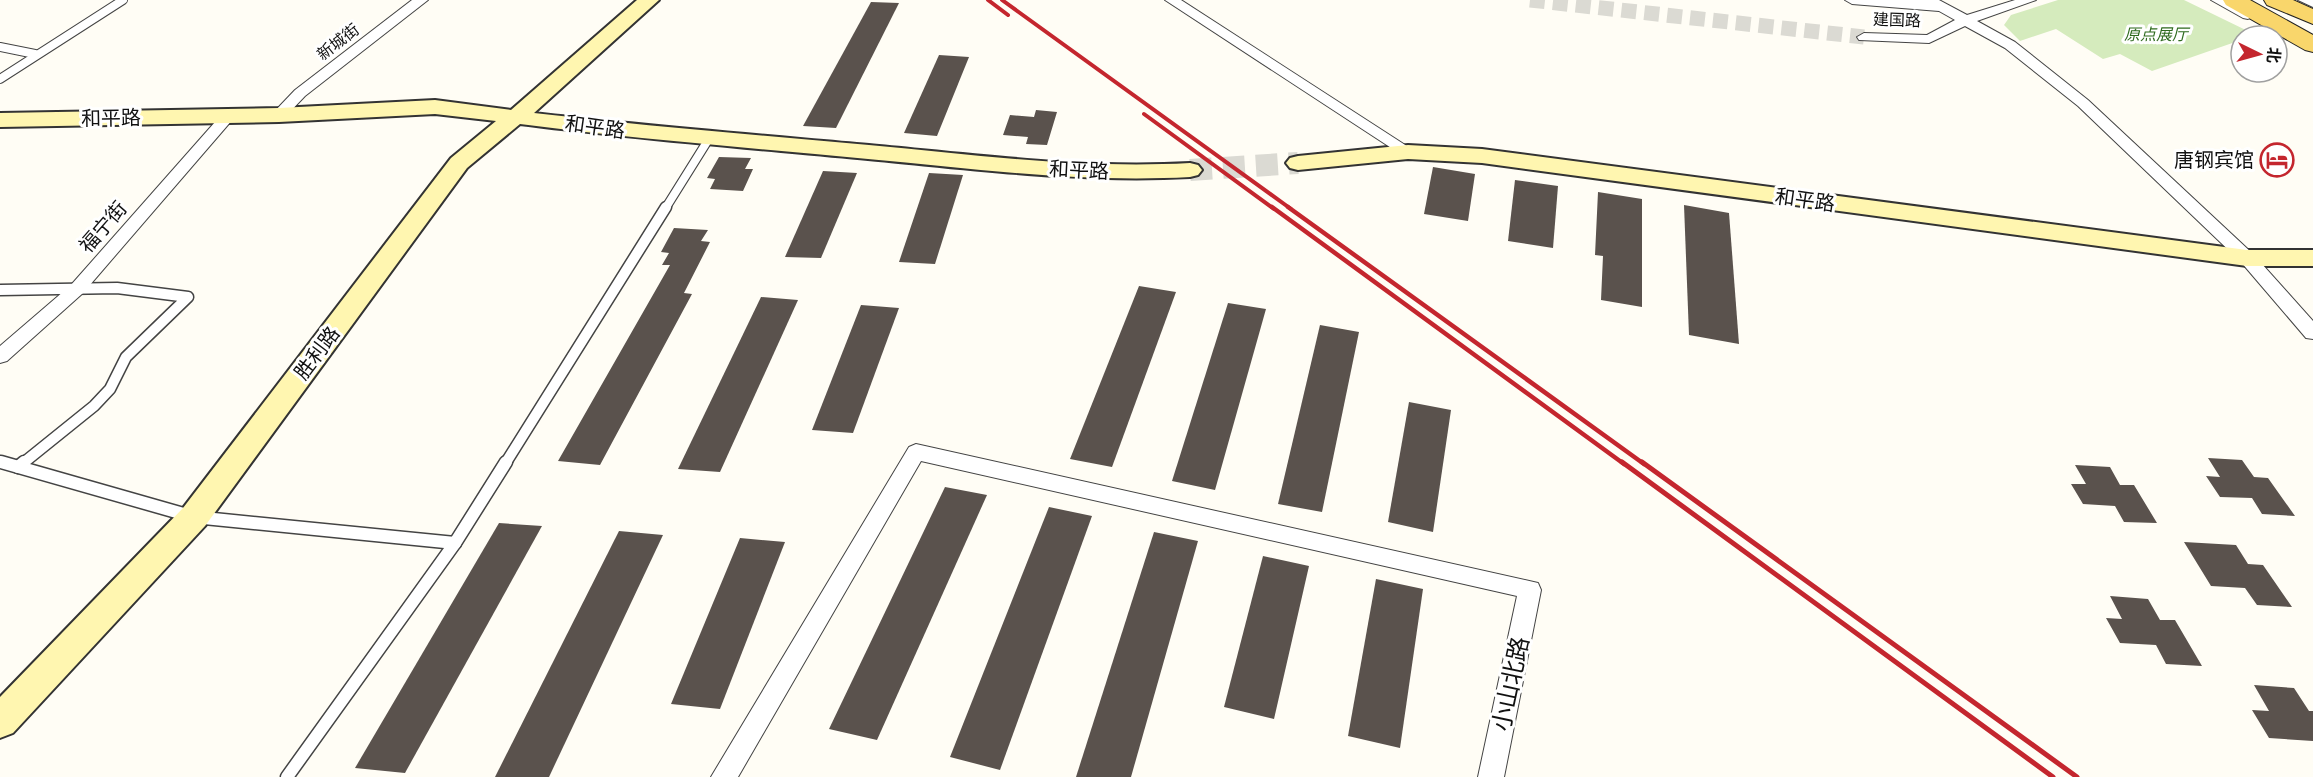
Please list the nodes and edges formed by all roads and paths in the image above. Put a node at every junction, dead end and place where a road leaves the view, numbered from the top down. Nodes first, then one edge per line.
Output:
1 (123, 0) edge
2 (421, 0) edge
3 (649, 0) edge
4 (1172, 0) edge
5 (1852, 0) edge
6 (2029, 0) edge
7 (2218, 0) edge
8 (2234, 0) edge
9 (2241, 0) edge
10 (2275, 0) edge
11 (2284, 0) edge
12 (2305, 0) edge
13 (2313, 3) edge
14 (1934, 4) edge
15 (2313, 10) edge
16 (2313, 17) edge
17 (1964, 21) junction
18 (2313, 33) edge
19 (1864, 37) tunnel mouth
20 (2313, 46) edge
21 (0, 47) edge
22 (35, 54) junction
23 (0, 79) edge
24 (279, 115) junction
25 (228, 116) junction
26 (517, 116) junction
27 (0, 120) edge
28 (710, 136) junction
29 (1408, 152) junction
30 (1298, 163) tunnel mouth
31 (1190, 170) tunnel mouth
32 (2247, 258) junction
33 (2313, 258) edge
34 (77, 289) junction
35 (0, 290) edge
36 (2313, 333) edge
37 (0, 356) edge
38 (0, 462) edge
39 (18, 467) junction
40 (194, 517) junction
41 (454, 543) junction
42 (0, 722) edge
43 (287, 777) edge
44 (724, 777) edge
45 (1491, 777) edge

1 - 22 lane
2 - 24 street, 新城街
3 - 26 street, 胜利路
4 - 29 street
5 - 14 street
6 - 17 street, 建国路
7 - 20 street
8 - 20 main road
9 - 18 main road
10 - 16 main road
11 - 15 main road
12 - 13 street
14 - 17 street
17 - 19 street, 建国路
17 - 32 street
21 - 22 lane
22 - 23 lane
24 - 25 street, 和平路
24 - 26 street, 和平路
25 - 27 street, 和平路
25 - 34 street, 福宁街
26 - 28 street, 和平路
26 - 40 street, 胜利路
28 - 31 street, 和平路
28 - 41 lane
29 - 30 street, 和平路
29 - 32 street, 和平路
32 - 33 street, 和平路
32 - 36 street
34 - 35 lane
34 - 37 street, 福宁街
34 - 39 lane
38 - 39 lane
39 - 40 lane
40 - 41 lane
40 - 42 street, 胜利路
41 - 43 lane
44 - 45 street, 小山北路

